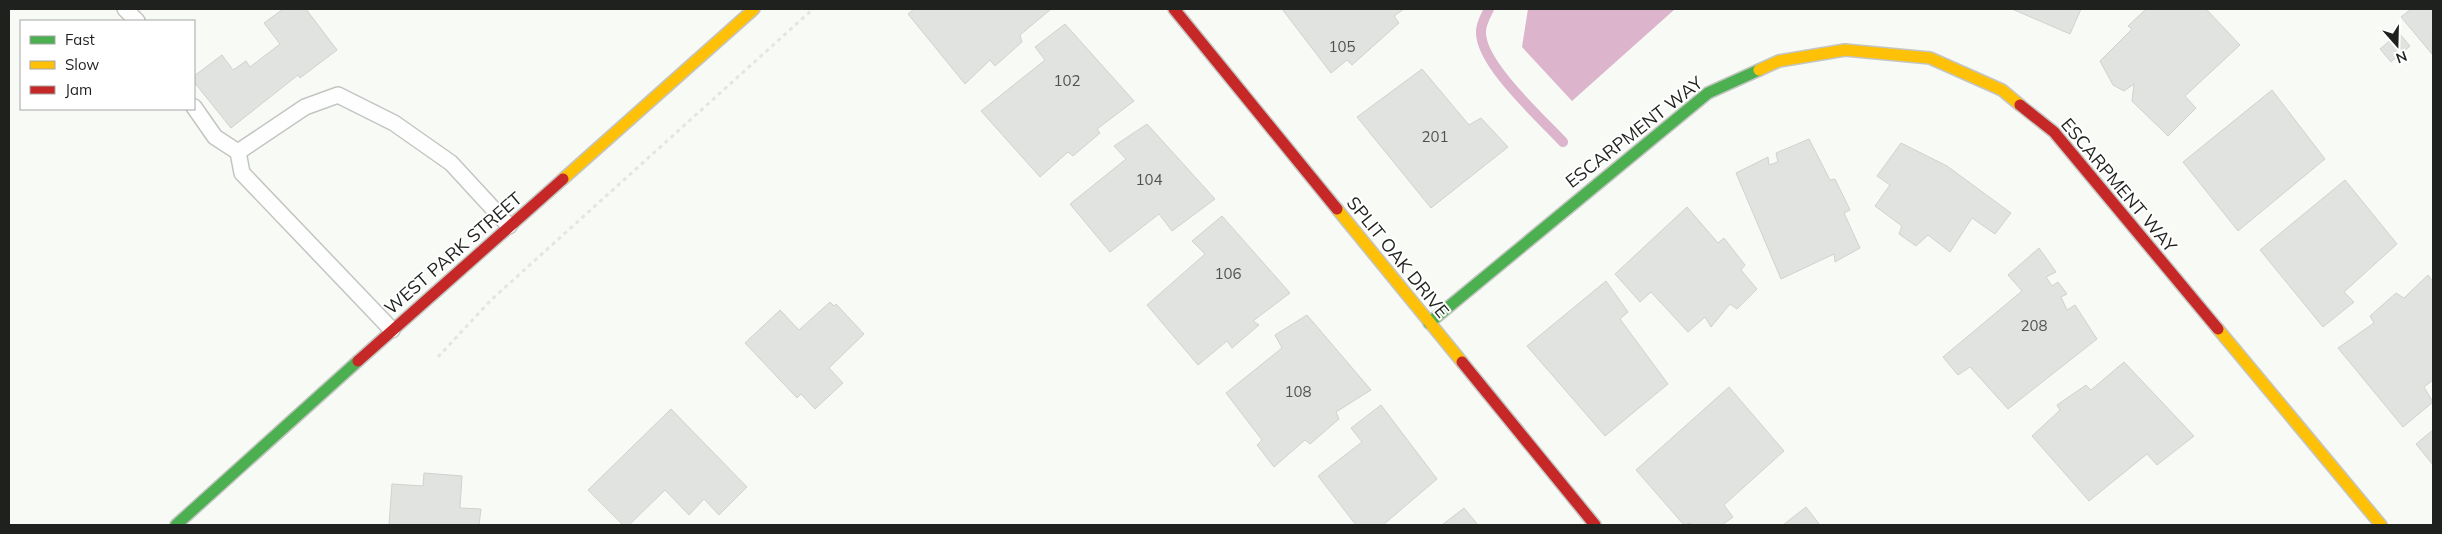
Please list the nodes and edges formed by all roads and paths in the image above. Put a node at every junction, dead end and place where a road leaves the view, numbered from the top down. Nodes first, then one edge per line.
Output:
1 (126, 9) edge
2 (754, 9) edge
3 (813, 9) edge
4 (1174, 9) edge
5 (136, 20) edge
6 (195, 108) edge
7 (238, 152) junction
8 (509, 226) junction
9 (1429, 323) junction
10 (392, 330) junction
11 (438, 357) dead end
12 (176, 525) edge
13 (1595, 525) edge
14 (2381, 525) edge

1 - 5 lane
2 - 8 street, WEST PARK STREET
3 - 11 path
4 - 9 street, SPLIT OAK DRIVE
6 - 7 lane
7 - 8 lane
7 - 10 lane
8 - 10 street, WEST PARK STREET
9 - 13 street, SPLIT OAK DRIVE
9 - 14 street, ESCARPMENT WAY
10 - 12 street, WEST PARK STREET

